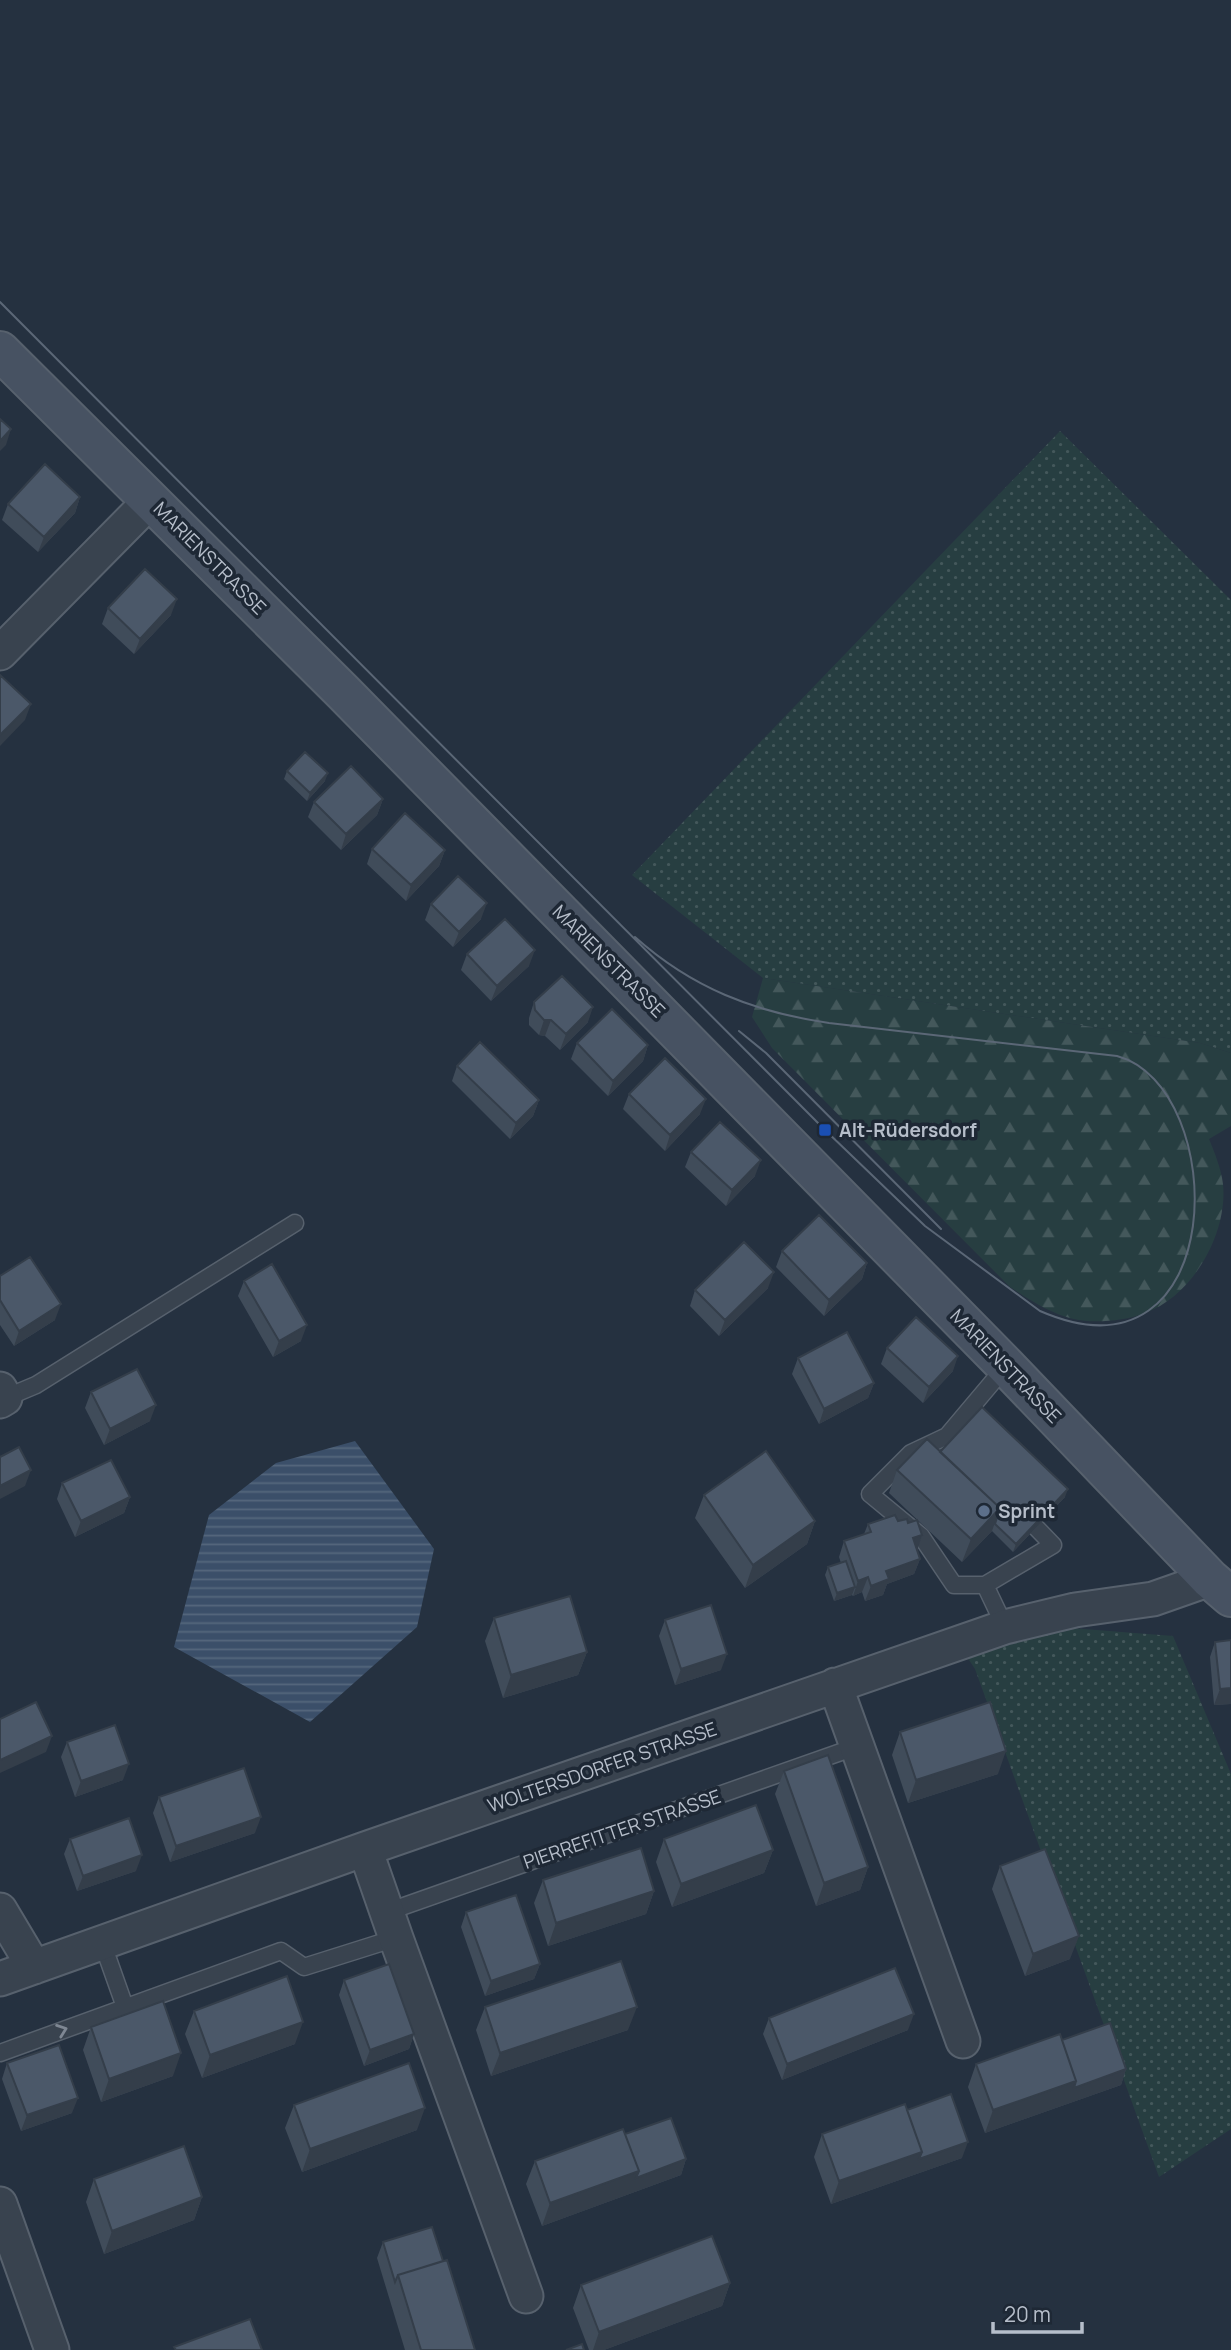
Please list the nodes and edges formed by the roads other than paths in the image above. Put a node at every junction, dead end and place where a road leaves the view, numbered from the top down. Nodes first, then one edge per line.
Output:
1 (0, 351) edge
2 (151, 500) junction
3 (0, 653) edge
4 (295, 1223) dead end
5 (1006, 1366) junction
6 (2, 1396) edge
7 (947, 1436) junction
8 (976, 1466) edge
9 (1015, 1505) edge
10 (985, 1585) junction
11 (1220, 1588) edge
12 (1005, 1627) junction
13 (835, 1685) junction
14 (858, 1746) junction
15 (365, 1849) junction
16 (0, 1910) edge
17 (391, 1925) junction
18 (102, 1942) junction
19 (34, 1967) junction
20 (0, 1979) edge
21 (125, 2007) junction
22 (963, 2041) dead end
23 (0, 2053) edge
24 (0, 2204) edge
25 (526, 2296) dead end
26 (52, 2350) edge

1 - 2 street, MARIENSTRASSE
2 - 3 street
2 - 5 street, MARIENSTRASSE
4 - 6 lane
5 - 7 lane
5 - 11 street, MARIENSTRASSE
7 - 8 lane
7 - 10 lane
9 - 10 lane
10 - 12 lane
11 - 12 street, WOLTERSDORFER STRASSE
12 - 13 street, WOLTERSDORFER STRASSE
13 - 14 street
13 - 15 street, WOLTERSDORFER STRASSE
14 - 17 lane, PIERREFITTER STRASSE
14 - 22 street
15 - 17 street
15 - 18 street, WOLTERSDORFER STRASSE
16 - 19 street
17 - 21 lane, PIERREFITTER STRASSE
17 - 25 street
18 - 19 street, WOLTERSDORFER STRASSE
18 - 21 lane
19 - 20 street, WOLTERSDORFER STRASSE
23 -> 21 lane
24 - 26 street

